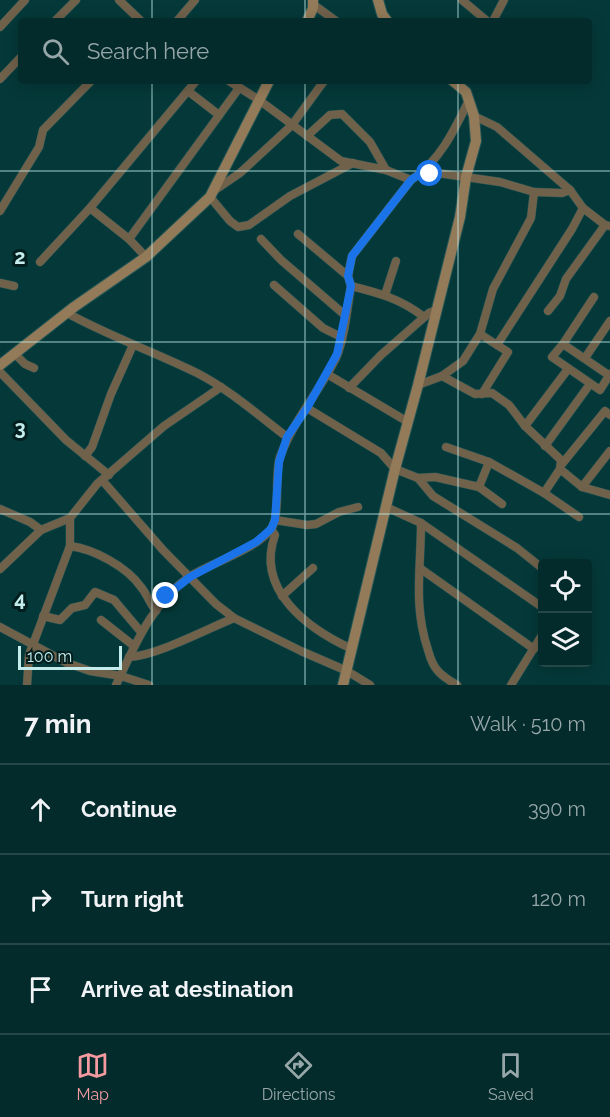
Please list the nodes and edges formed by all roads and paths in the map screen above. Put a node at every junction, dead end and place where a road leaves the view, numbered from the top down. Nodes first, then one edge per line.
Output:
1 (25, 0) edge
2 (76, 0) edge
3 (119, 0) edge
4 (195, 0) edge
5 (378, 0) edge
6 (462, 0) edge
7 (504, 0) edge
8 (313, 3) edge
9 (58, 18) edge
10 (138, 18) edge
11 (180, 18) edge
12 (308, 18) edge
13 (332, 18) edge
14 (381, 18) edge
15 (483, 18) edge
16 (495, 18) edge
17 (0, 27) edge
18 (18, 60) edge
19 (0, 80) edge
20 (88, 84) edge
21 (194, 84) edge
22 (233, 84) edge
23 (267, 84) edge
24 (322, 84) edge
25 (458, 84) edge
26 (239, 88) junction
27 (188, 91) junction
28 (259, 100) junction
29 (468, 102) junction
30 (219, 115) junction
31 (474, 116) junction
32 (292, 125) junction
33 (307, 136) junction
34 (353, 163) junction
35 (386, 170) junction
36 (424, 171) junction
37 (466, 177) junction
38 (411, 180) junction
39 (570, 190) junction
40 (534, 192) junction
41 (212, 194) junction
42 (90, 208) junction
43 (583, 208) junction
44 (0, 211) edge
45 (608, 225) edge
46 (298, 234) dead end
47 (129, 239) junction
48 (261, 239) dead end
49 (146, 256) junction
50 (396, 261) dead end
51 (40, 262) dead end
52 (348, 276) junction
53 (0, 283) edge
54 (274, 285) dead end
55 (14, 286) dead end
56 (351, 286) junction
57 (385, 295) junction
58 (594, 297) dead end
59 (436, 310) junction
60 (548, 311) dead end
61 (67, 313) junction
62 (346, 316) junction
63 (424, 317) junction
64 (610, 321) edge
65 (480, 334) junction
66 (341, 337) junction
67 (563, 344) junction
68 (133, 345) junction
69 (497, 345) junction
70 (14, 353) junction
71 (585, 358) junction
72 (0, 365) edge
73 (34, 368) dead end
74 (568, 369) junction
75 (0, 372) edge
76 (327, 374) junction
77 (610, 375) edge
78 (442, 376) junction
79 (590, 384) junction
80 (418, 385) junction
81 (221, 387) junction
82 (349, 388) junction
83 (482, 394) junction
84 (307, 408) junction
85 (610, 415) edge
86 (408, 422) junction
87 (525, 426) junction
88 (287, 437) junction
89 (545, 446) junction
90 (446, 447) dead end
91 (610, 451) edge
92 (85, 456) junction
93 (489, 462) junction
94 (561, 467) junction
95 (395, 469) junction
96 (106, 478) junction
97 (418, 478) junction
98 (479, 487) junction
99 (582, 487) junction
100 (544, 493) junction
101 (610, 495) edge
102 (502, 504) dead end
103 (358, 507) dead end
104 (386, 507) junction
105 (0, 509) edge
106 (579, 517) dead end
107 (70, 518) junction
108 (275, 520) junction
109 (421, 523) junction
110 (271, 529) junction
111 (41, 530) junction
112 (70, 546) junction
113 (538, 564) edge
114 (313, 568) dead end
115 (0, 569) edge
116 (421, 570) junction
117 (190, 577) junction
118 (282, 596) junction
119 (538, 604) edge
120 (156, 611) junction
121 (43, 616) junction
122 (234, 618) junction
123 (101, 620) dead end
124 (0, 627) edge
125 (141, 632) junction
126 (538, 643) edge
127 (33, 645) junction
128 (134, 646) junction
129 (352, 649) junction
130 (534, 649) junction
131 (129, 657) junction
132 (347, 670) junction
133 (121, 676) junction
134 (27, 685) edge
135 (116, 685) edge
136 (149, 685) edge
137 (343, 685) edge
138 (370, 685) edge
139 (457, 685) edge
140 (511, 685) edge

1 - 17 street
2 - 9 street
3 - 10 street
4 - 11 street
5 - 14 main road
6 - 15 street
7 - 16 street
8 - 12 main road
8 - 13 street
18 - 19 street
20 - 44 street
21 - 27 street
22 - 26 street
23 - 28 main road
24 - 32 street
25 - 29 main road
26 - 28 street
26 - 30 street
27 - 30 street
27 - 42 street
28 - 32 street
28 - 41 main road
29 - 31 main road
29 - 36 street
30 - 47 street
31 - 37 main road
31 - 39 street
32 - 33 street
32 - 41 street
33 - 34 street
33 - 35 street
34 - 35 street
34 - 41 street
35 - 38 street
36 - 37 street
36 - 38 street
37 - 40 street
37 - 59 main road
38 - 52 street
39 - 40 street
39 - 43 street
40 - 65 street
41 - 49 main road
42 - 47 street
42 - 51 street
43 - 45 street
43 - 69 street
45 - 60 street
46 - 52 street
47 - 49 street
48 - 62 street
49 - 61 main road
50 - 57 street
52 - 56 street
53 - 55 street
54 - 66 street
56 - 57 street
56 - 62 street
57 - 63 street
58 - 67 street
59 - 63 street
59 - 80 main road
61 - 68 street
61 - 70 main road
62 - 66 street
63 - 82 street
64 - 71 street
65 - 69 street
65 - 78 street
66 - 76 street
67 - 71 street
67 - 74 street
68 - 81 street
68 - 92 street
69 - 83 street
70 - 72 main road
70 - 73 street
71 - 77 street
74 - 79 street
74 - 87 street
75 - 92 street
76 - 82 street
76 - 84 street
77 - 79 street
78 - 80 street
78 - 83 street
79 - 89 street
80 - 86 main road
81 - 88 street
81 - 96 street
82 - 86 street
83 - 87 street
84 - 88 street
84 - 95 street
85 - 94 street
86 - 95 main road
87 - 89 street
88 - 108 street
89 - 94 street
90 - 93 street
91 - 99 street
92 - 96 street
93 - 98 street
93 - 100 street
94 - 99 street
94 - 100 street
95 - 97 street
95 - 104 main road
96 - 107 street
96 - 117 street
97 - 98 street
97 - 113 street
98 - 102 street
99 - 101 street
100 - 106 street
103 - 108 street
104 - 109 street
104 - 129 main road
105 - 111 street
107 - 111 street
107 - 112 street
108 - 110 street
109 - 116 street
109 - 119 street
110 - 117 street
110 - 118 street
111 - 115 street
112 - 120 street
112 - 121 street
114 - 118 street
116 - 130 street
116 - 139 street
117 - 120 street
117 - 122 street
118 - 129 street
120 - 125 street
121 - 125 street
121 - 127 street
122 - 131 street
122 - 132 street
123 - 128 street
124 - 127 street
125 - 128 street
126 - 130 street
127 - 133 street
127 - 134 street
128 - 131 street
129 - 132 main road
130 - 140 street
131 - 133 street
132 - 137 main road
132 - 138 street
133 - 135 street
133 - 136 street

